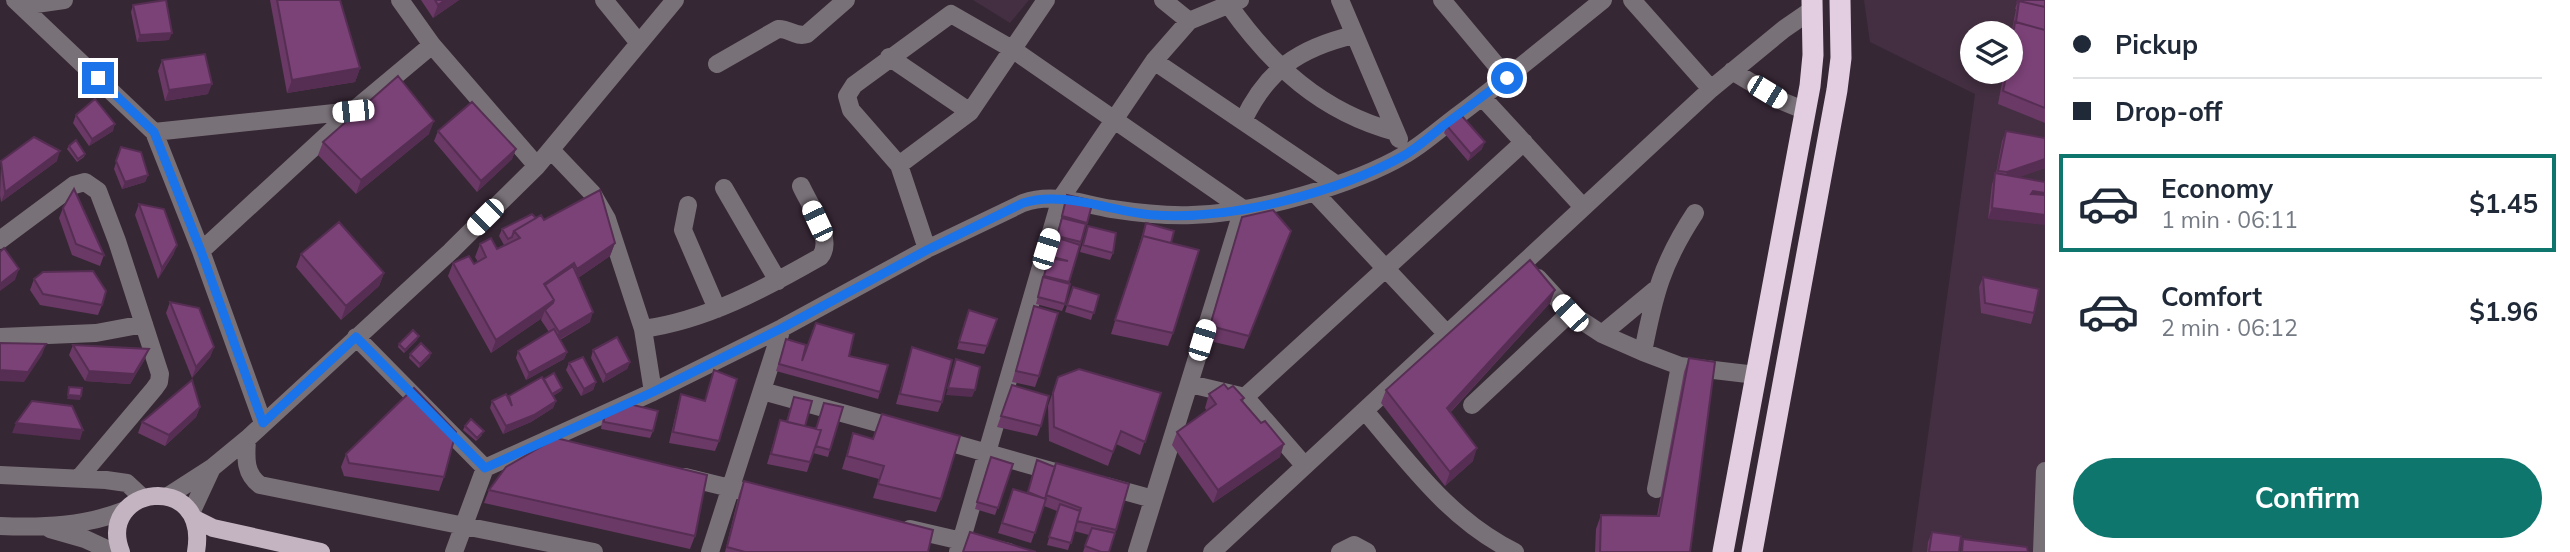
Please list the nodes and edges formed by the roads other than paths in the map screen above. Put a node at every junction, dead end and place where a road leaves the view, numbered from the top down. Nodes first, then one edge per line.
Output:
1 (64, 0) edge
2 (400, 0) edge
3 (604, 0) edge
4 (675, 0) edge
5 (846, 0) edge
6 (1046, 0) edge
7 (1163, 0) edge
8 (1340, 0) edge
9 (1442, 0) edge
10 (1603, 0) edge
11 (1632, 0) edge
12 (1840, 0) edge
13 (1234, 2) edge
14 (19, 3) edge
15 (1813, 4) edge
16 (1189, 21) junction
17 (1354, 35) junction
18 (639, 43) junction
19 (432, 45) junction
20 (1012, 49) junction
21 (889, 57) junction
22 (1154, 61) junction
23 (717, 64) dead end
24 (1280, 68) junction
25 (1732, 71) junction
26 (1507, 78) junction
27 (1711, 89) junction
28 (1482, 97) junction
29 (353, 111) junction
30 (1806, 111) junction
31 (970, 112) junction
32 (1112, 121) junction
33 (1242, 121) junction
34 (154, 132) junction
35 (1396, 132) junction
36 (1524, 142) junction
37 (551, 150) junction
38 (1406, 155) junction
39 (899, 165) junction
40 (537, 166) junction
41 (801, 186) dead end
42 (1337, 186) junction
43 (724, 188) dead end
44 (1314, 192) junction
45 (1061, 198) junction
46 (688, 205) dead end
47 (1583, 207) junction
48 (1242, 209) junction
49 (1695, 213) dead end
50 (0, 240) edge
51 (927, 250) junction
52 (201, 251) junction
53 (1523, 263) junction
54 (1386, 267) junction
55 (778, 281) junction
56 (1656, 289) junction
57 (717, 309) junction
58 (1570, 313) junction
59 (144, 324) junction
60 (782, 328) junction
61 (643, 329) junction
62 (1447, 334) junction
63 (1602, 334) junction
64 (0, 337) edge
65 (356, 337) junction
66 (1643, 352) junction
67 (1680, 366) junction
68 (1756, 375) junction
69 (1190, 384) junction
70 (762, 391) junction
71 (653, 392) junction
72 (1245, 397) junction
73 (1472, 405) dead end
74 (1365, 411) junction
75 (263, 423) junction
76 (247, 439) junction
77 (546, 442) junction
78 (572, 448) edge
79 (986, 453) junction
80 (1304, 465) junction
81 (213, 467) junction
82 (485, 468) junction
83 (2045, 471) edge
84 (665, 472) edge
85 (0, 475) edge
86 (79, 478) junction
87 (731, 488) junction
88 (1656, 489) dead end
89 (168, 496) junction
90 (142, 497) junction
91 (1153, 499) junction
92 (785, 500) edge
93 (126, 510) junction
94 (193, 516) junction
95 (893, 525) edge
96 (0, 526) edge
97 (462, 526) junction
98 (44, 528) junction
99 (960, 546) edge
100 (113, 548) edge
101 (301, 549) junction
102 (1510, 551) edge
103 (196, 552) edge
104 (267, 552) edge
105 (321, 552) edge
106 (454, 552) edge
107 (594, 552) edge
108 (710, 552) edge
109 (1009, 552) edge
110 (1137, 552) edge
111 (1212, 552) edge
112 (1340, 552) edge
113 (1367, 552) edge
114 (1723, 552) edge
115 (1752, 552) edge
116 (2042, 552) edge

1 - 14 street
2 - 19 street
3 - 18 street
4 - 18 street
5 - 23 street
6 - 20 street
7 - 16 street
8 - 17 street
9 - 26 street
10 - 26 street
11 - 27 street
12 - 115 highway
13 - 16 street
13 - 24 street
14 - 34 street
15 - 25 street
15 - 30 highway
16 - 22 street
17 - 24 street
17 - 35 street
18 - 37 street
19 - 29 street
19 - 40 street
20 - 21 street
20 - 31 street
20 - 32 street
21 - 31 street
21 - 39 street
22 - 32 street
22 - 33 street
24 - 33 street
24 - 35 street
25 - 27 street
25 - 30 street
26 - 28 street
27 - 47 street
28 - 36 street
28 - 38 street
29 - 34 street
29 - 52 street
30 - 68 highway
31 - 39 street
32 - 45 street
32 - 48 street
33 - 42 street
34 - 52 street
35 - 38 street
36 - 47 street
36 - 54 street
37 - 40 street
37 - 61 street
38 - 42 street
39 - 51 street
40 - 65 street
41 - 55 street
42 - 44 street
43 - 55 street
44 - 48 street
44 - 54 street
45 - 48 street
45 - 51 street
45 - 79 street
46 - 57 street
47 - 53 street
48 - 69 street
49 - 56 street
50 - 59 street
51 - 60 street
52 - 75 street
53 - 58 street
53 - 62 street
54 - 62 street
54 - 72 street
55 - 57 street
56 - 63 street
56 - 66 street
57 - 61 street
58 - 63 street
58 - 73 street
59 - 64 street
59 - 86 street
60 - 70 street
60 - 71 street
61 - 71 street
62 - 74 street
63 - 66 street
65 - 75 street
65 - 82 street
66 - 67 street
67 - 68 street
67 - 88 street
68 - 114 highway
69 - 72 street
69 - 91 street
70 - 79 street
70 - 87 street
71 - 77 street
72 - 80 street
74 - 80 street
74 - 102 street
75 - 76 street
76 - 81 street
76 - 97 street
77 - 78 street
77 - 82 street
79 - 91 street
79 - 99 street
80 - 111 street
81 - 89 street
81 - 94 street
82 - 97 street
83 - 116 street
84 - 87 street
85 - 86 street
86 - 90 street
87 - 92 street
87 - 108 street
89 - 90 main road
89 - 94 main road
90 - 93 main road
91 - 110 street
93 - 98 street
93 - 100 main road
94 - 101 main road
94 - 103 main road
95 - 99 street
96 - 98 street
97 - 106 street
97 - 107 street
98 - 100 street
99 - 109 street
101 - 104 main road
101 - 105 main road
112 - 113 street

